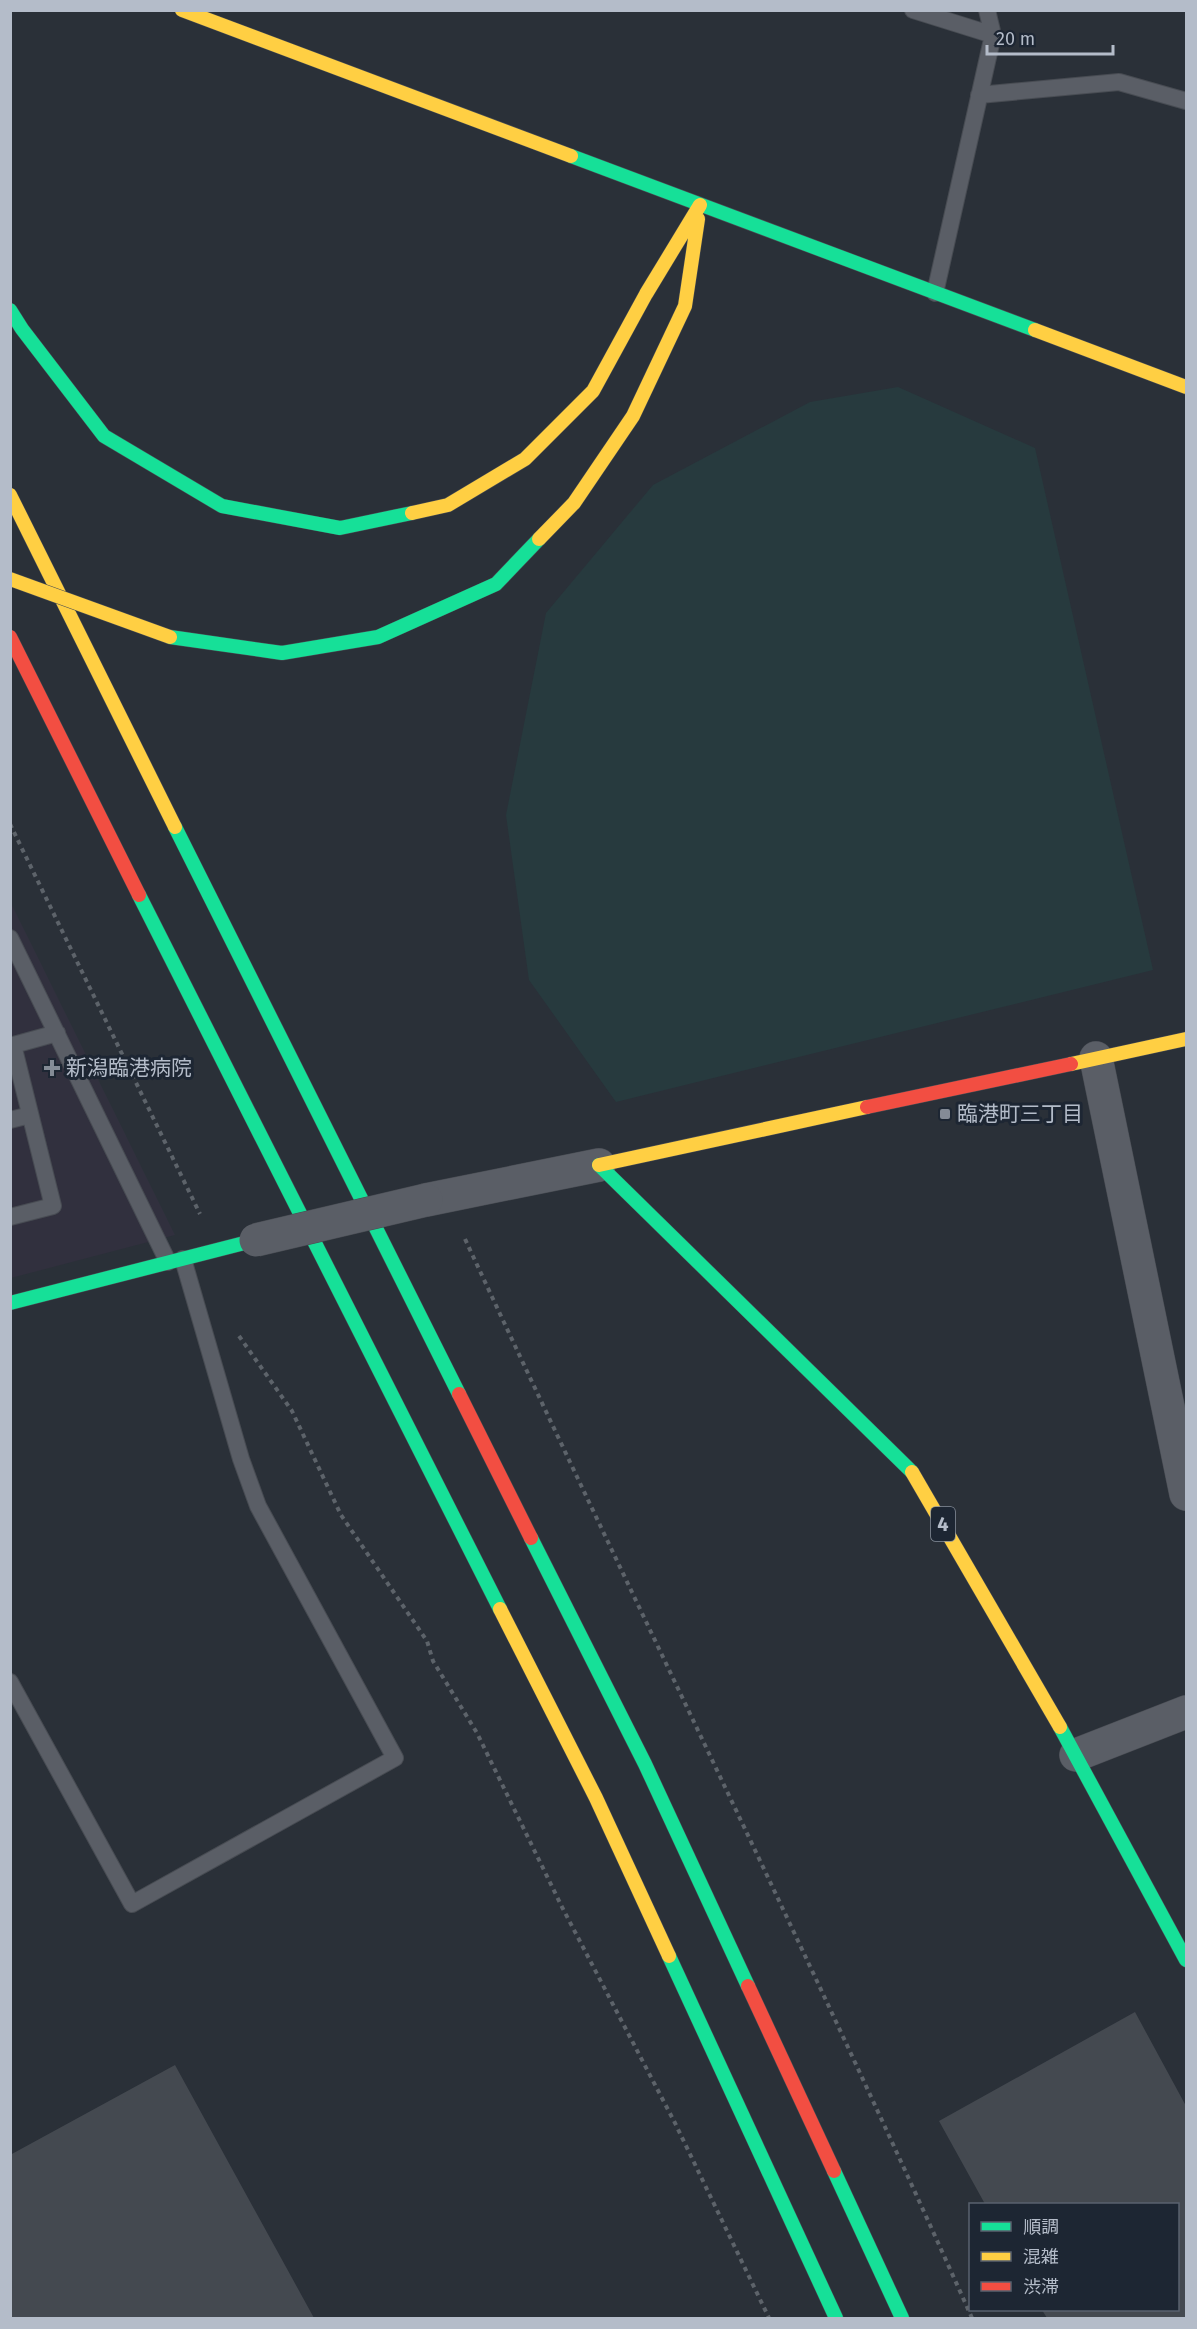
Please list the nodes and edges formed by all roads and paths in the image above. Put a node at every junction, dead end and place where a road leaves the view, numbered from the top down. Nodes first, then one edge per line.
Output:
1 (182, 10) edge
2 (913, 10) edge
3 (987, 10) edge
4 (993, 35) junction
5 (979, 95) junction
6 (1186, 101) edge
7 (700, 205) junction
8 (935, 293) junction
9 (10, 310) edge
10 (1186, 387) edge
11 (10, 495) edge
12 (10, 579) edge
13 (10, 637) edge
14 (10, 824) edge
15 (10, 938) edge
16 (57, 1033) junction
17 (1186, 1039) edge
18 (12, 1046) edge
19 (1096, 1058) junction
20 (30, 1115) junction
21 (10, 1120) edge
22 (599, 1165) junction
23 (10, 1217) edge
24 (204, 1223) dead end
25 (465, 1239) dead end
26 (256, 1240) joint
27 (175, 1260) junction
28 (10, 1303) edge
29 (234, 1329) dead end
30 (1186, 1494) edge
31 (10, 1682) edge
32 (1186, 1712) edge
33 (1076, 1755) junction
34 (1186, 1960) edge
35 (770, 2319) edge
36 (836, 2319) edge
37 (902, 2319) edge
38 (972, 2319) edge

1 - 7 street
2 - 4 lane
3 - 4 lane
4 - 5 lane
5 - 6 lane
5 - 8 lane
7 - 8 street
7 - 9 street
7 - 12 street, bridge
8 - 10 street
11 - 37 street
13 - 36 street
14 - 24 path
15 - 16 lane
16 - 18 lane
16 - 27 lane
17 - 19 street
18 - 20 lane
19 - 22 street
19 - 30 street
20 - 21 lane
20 - 23 lane
22 - 26 street, bridge
22 - 33 street, 4
25 - 38 path
26 - 27 street
27 - 28 street
27 - 31 lane
29 - 35 path
32 - 33 street
33 - 34 street, 4

